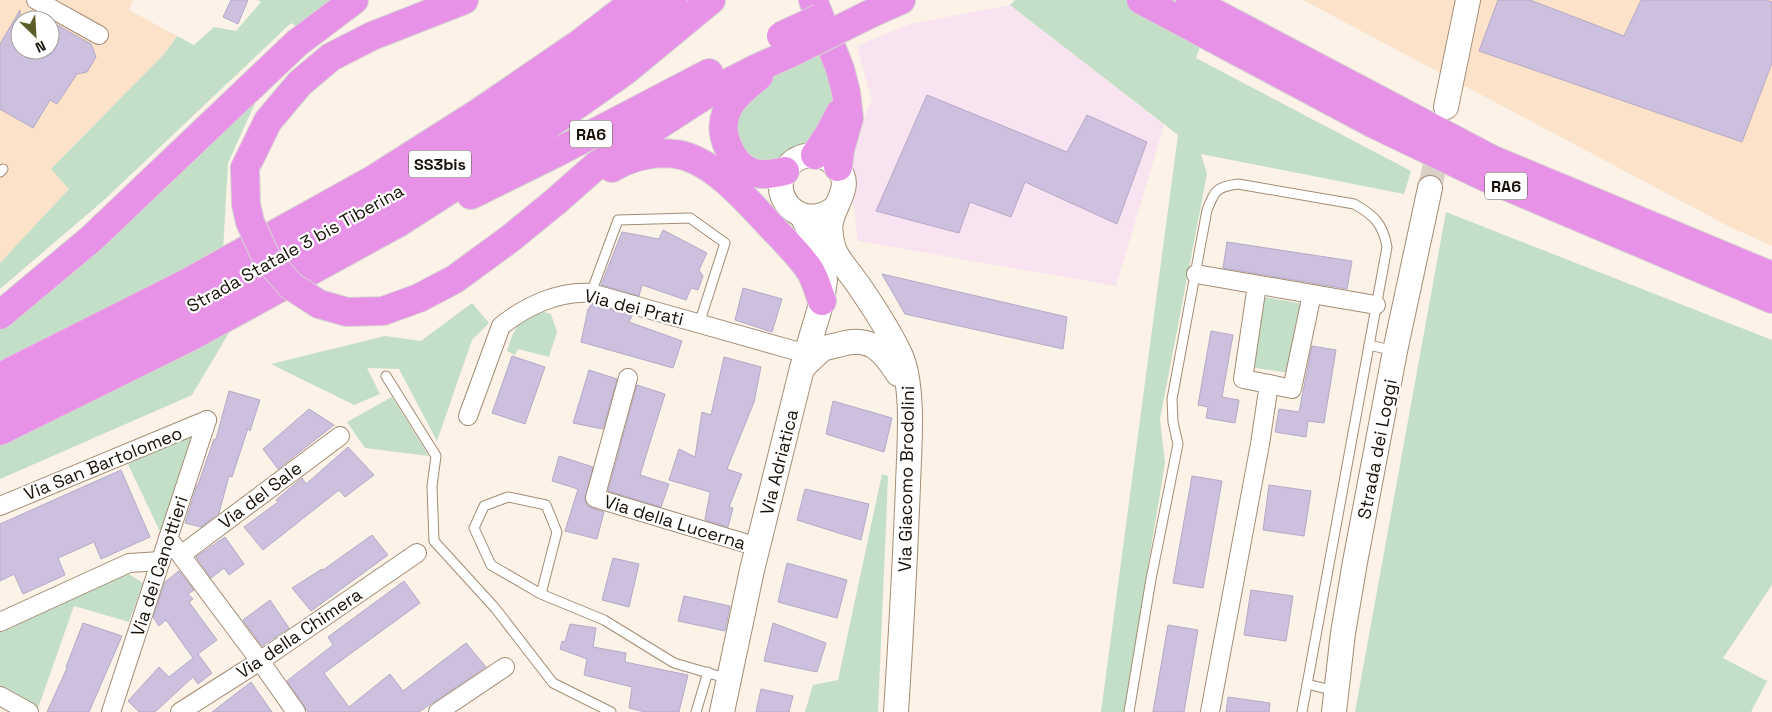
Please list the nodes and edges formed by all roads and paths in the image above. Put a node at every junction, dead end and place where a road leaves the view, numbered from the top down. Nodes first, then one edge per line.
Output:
1 (36, 0) edge
2 (354, 0) edge
3 (358, 0) edge
4 (464, 0) edge
5 (636, 0) edge
6 (673, 0) edge
7 (711, 0) edge
8 (901, 0) edge
9 (1190, 0) edge
10 (1224, 0) edge
11 (1468, 0) edge
12 (812, 1) edge
13 (1140, 2) edge
14 (866, 6) edge
15 (99, 35) dead end
16 (785, 45) junction
17 (1446, 107) dead end
18 (1407, 114) junction
19 (826, 161) junction
20 (244, 168) junction
21 (785, 171) junction
22 (1430, 188) tunnel mouth
23 (555, 202) junction
24 (835, 208) junction
25 (802, 216) junction
26 (398, 224) junction
27 (1646, 234) junction
28 (1196, 274) junction
29 (1772, 276) edge
30 (1256, 286) junction
31 (591, 293) junction
32 (1312, 294) junction
33 (1772, 299) edge
34 (822, 301) junction
35 (1376, 305) junction
36 (0, 315) edge
37 (699, 324) junction
38 (1369, 345) junction
39 (1395, 351) junction
40 (805, 361) junction
41 (386, 376) dead end
42 (0, 377) edge
43 (628, 378) dead end
44 (1269, 384) junction
45 (908, 392) junction
46 (0, 402) edge
47 (468, 416) dead end
48 (207, 420) joint
49 (0, 431) edge
50 (340, 436) dead end
51 (0, 506) edge
52 (168, 538) junction
53 (758, 547) junction
54 (417, 553) dead end
55 (181, 555) junction
56 (161, 561) junction
57 (541, 594) junction
58 (0, 622) edge
59 (260, 661) junction
60 (505, 667) dead end
61 (718, 676) junction
62 (1307, 684) junction
63 (0, 696) edge
64 (1335, 701) edge
65 (28, 712) edge
66 (111, 712) edge
67 (180, 712) edge
68 (296, 712) edge
69 (438, 712) edge
70 (611, 712) edge
71 (696, 712) edge
72 (722, 712) edge
73 (896, 712) edge
74 (1129, 712) edge
75 (1210, 712) edge
76 (1302, 712) edge

1 - 15 street
2 - 36 highway
3 - 20 highway
4 - 20 highway
5 - 42 highway, Strada Statale 3 bis Tiberina / SS3bis
6 - 46 highway, Strada Statale 3 bis Tiberina / SS3bis
7 - 26 highway
8 - 14 highway, RA6
9 - 18 highway
10 - 18 highway
11 - 17 main road
12 - 19 highway
13 - 27 highway, RA6
14 - 16 highway, RA6, bridge
16 - 21 highway
16 - 23 highway, RA6
16 - 26 highway, RA6
18 - 27 highway, RA6
19 - 21 main road
19 - 24 main road
20 - 23 highway, bridge
21 - 25 main road
22 - 39 main road, Strada dei Loggi
23 - 34 highway
24 - 25 main road
24 - 45 main road, Via Giacomo Brodolini
25 - 34 main road, Via Adriatica
26 - 49 highway
27 - 29 highway, RA6
27 - 33 highway, RA6
28 - 30 street
28 - 35 lane
28 - 74 lane
30 - 32 street
30 - 44 street
31 - 37 street, Via dei Prati
31 - 37 lane
31 - 47 street, Via dei Prati
32 - 35 street
32 - 44 street
34 - 40 main road, Via Adriatica
35 - 38 lane
37 - 40 street, Via dei Prati
38 - 39 lane
38 - 62 lane
39 - 64 main road, Strada dei Loggi
40 - 45 main road
40 - 53 main road, Via Adriatica
41 - 70 lane
43 - 53 street, Via della Lucerna
44 - 75 street
45 - 73 main road, Via Giacomo Brodolini
48 - 51 street, Via San Bartolomeo
48 - 52 street, Via dei Canottieri
50 - 55 street, Via del Sale
52 - 55 street
52 - 56 street, Via dei Canottieri
53 - 61 main road, Via Adriatica
54 - 59 street, Via della Chimera
55 - 59 street
56 - 58 street
56 - 66 street, Via dei Canottieri
57 - 57 lane
57 - 61 lane
59 - 67 street, Via della Chimera
59 - 68 street
60 - 69 street
61 - 71 lane
61 - 72 main road, Via Adriatica
62 - 64 lane
62 - 76 lane
63 - 65 street

